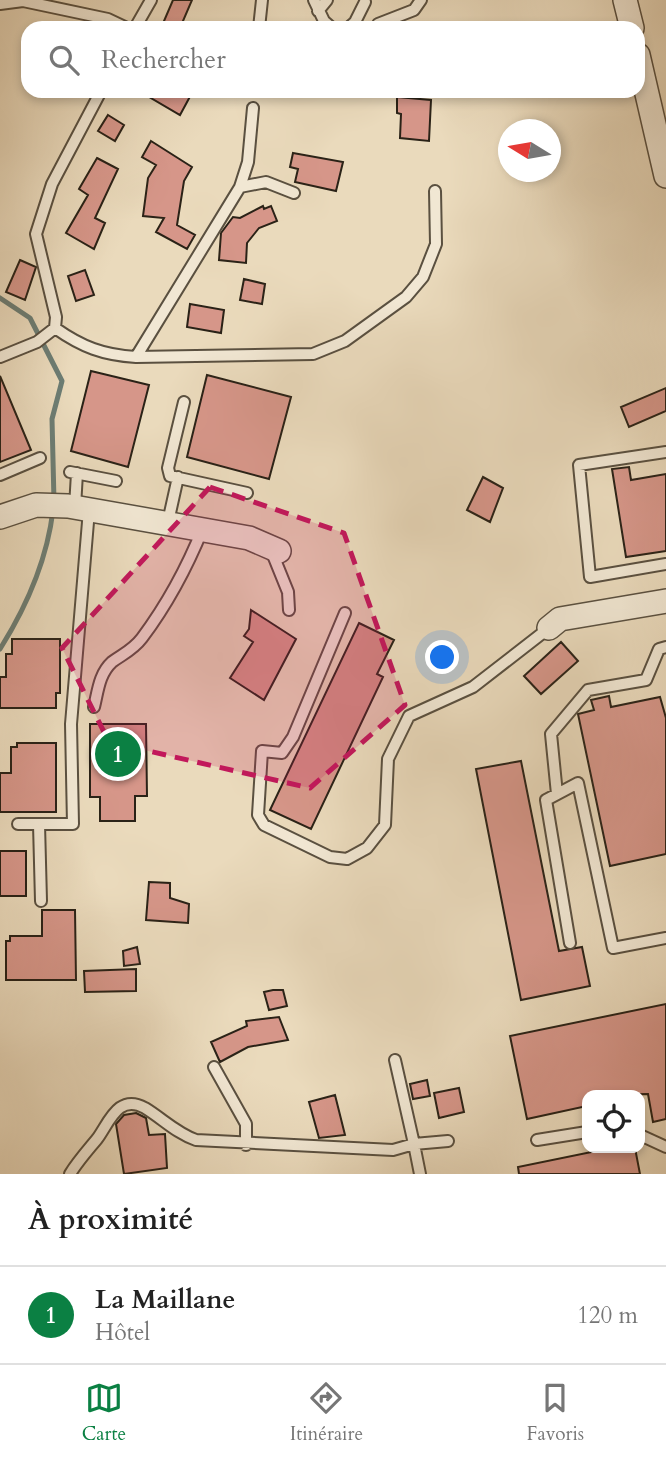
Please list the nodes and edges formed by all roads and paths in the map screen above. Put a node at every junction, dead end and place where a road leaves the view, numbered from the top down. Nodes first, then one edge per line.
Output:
1 (151, 0) edge
2 (262, 0) edge
3 (314, 0) edge
4 (327, 0) edge
5 (421, 0) edge
6 (625, 0) edge
7 (365, 2) dead end
8 (0, 4) edge
9 (318, 11) junction
10 (112, 21) edge
11 (139, 21) edge
12 (260, 21) edge
13 (326, 21) edge
14 (356, 21) edge
15 (384, 21) edge
16 (630, 21) edge
17 (645, 85) edge
18 (97, 98) edge
19 (253, 108) dead end
20 (666, 176) edge
21 (240, 187) junction
22 (435, 191) dead end
23 (294, 193) dead end
24 (55, 328) junction
25 (0, 357) edge
26 (136, 357) junction
27 (184, 402) dead end
28 (666, 452) edge
29 (40, 458) dead end
30 (0, 475) edge
31 (178, 477) junction
32 (116, 481) dead end
33 (247, 493) dead end
34 (77, 507) junction
35 (2, 512) edge
36 (168, 522) junction
37 (203, 528) junction
38 (275, 551) joint
39 (666, 564) edge
40 (666, 601) edge
41 (289, 610) dead end
42 (345, 613) dead end
43 (549, 628) joint
44 (666, 647) edge
45 (94, 707) dead end
46 (557, 794) junction
47 (18, 824) dead end
48 (39, 824) junction
49 (41, 901) dead end
50 (666, 938) edge
51 (570, 943) dead end
52 (395, 1060) dead end
53 (214, 1067) dead end
54 (582, 1133) edge
55 (645, 1137) edge
56 (537, 1140) dead end
57 (448, 1141) dead end
58 (246, 1144) junction
59 (414, 1144) junction
60 (666, 1147) edge
61 (69, 1174) edge
62 (420, 1174) edge

1 - 11 lane
2 - 12 lane
3 - 9 lane
4 - 9 lane
5 - 15 lane
6 - 16 street
7 - 14 lane
8 - 10 lane
9 - 13 lane
17 - 20 street
18 - 24 lane
19 - 21 lane
21 - 23 lane
21 - 26 lane
22 - 26 lane
24 - 25 lane
24 - 26 lane
27 - 31 lane
28 - 39 lane
29 - 30 lane
31 - 33 lane
31 - 36 lane
32 - 34 lane
34 - 35 street
34 - 36 street
34 - 48 lane
36 - 37 street
37 - 38 street
37 - 45 lane
38 - 41 lane
40 - 43 street
42 - 43 lane
44 - 46 lane
46 - 50 lane
46 - 51 lane
47 - 48 lane
48 - 49 lane
52 - 59 lane
53 - 58 lane
54 - 56 lane
55 - 60 lane
57 - 59 lane
58 - 59 lane
58 - 61 lane
59 - 62 lane

